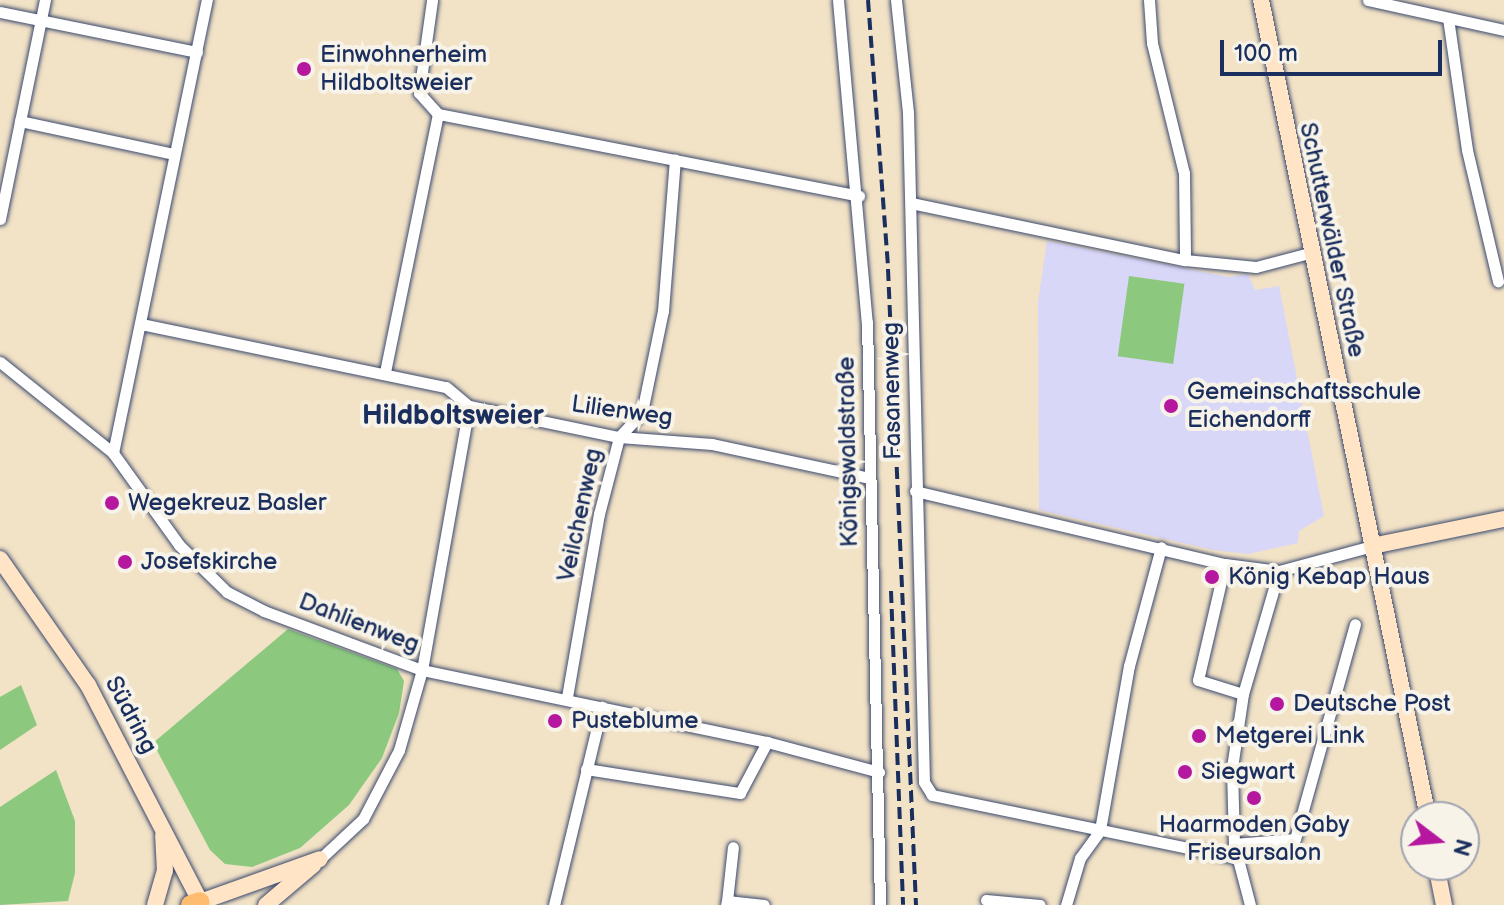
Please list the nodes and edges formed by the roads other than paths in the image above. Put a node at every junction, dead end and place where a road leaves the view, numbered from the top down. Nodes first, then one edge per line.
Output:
1 (45, 0) edge
2 (207, 0) edge
3 (432, 0) edge
4 (838, 0) edge
5 (896, 0) edge
6 (1149, 0) edge
7 (1261, 0) edge
8 (1368, 0) edge
9 (1408, 4) edge
10 (0, 12) edge
11 (1448, 18) junction
12 (41, 19) junction
13 (1504, 30) edge
14 (197, 52) junction
15 (438, 114) junction
16 (20, 121) junction
17 (174, 154) junction
18 (675, 159) junction
19 (859, 196) junction
20 (911, 203) junction
21 (0, 219) edge
22 (1309, 253) junction
23 (1185, 260) junction
24 (1498, 281) dead end
25 (141, 324) junction
26 (0, 362) edge
27 (385, 372) junction
28 (469, 406) junction
29 (619, 437) junction
30 (113, 453) junction
31 (869, 478) junction
32 (915, 491) junction
33 (1504, 519) edge
34 (1372, 546) junction
35 (1161, 547) junction
36 (0, 559) edge
37 (1225, 564) junction
38 (1279, 571) junction
39 (1355, 624) dead end
40 (422, 670) junction
41 (1243, 694) junction
42 (567, 697) junction
43 (602, 707) junction
44 (767, 742) junction
45 (586, 769) junction
46 (879, 772) junction
47 (1425, 801) edge
48 (163, 826) junction
49 (1100, 830) junction
50 (1234, 844) junction
51 (733, 847) dead end
52 (1237, 858) junction
53 (320, 859) junction
54 (1439, 881) edge
55 (986, 900) dead end
56 (727, 903) edge
57 (198, 904) edge
58 (155, 905) edge
59 (266, 905) edge
60 (554, 905) edge
61 (764, 905) edge
62 (880, 905) edge
63 (1040, 905) edge
64 (1066, 905) edge
65 (1250, 905) edge
66 (1444, 905) edge

1 - 12 street
2 - 14 street
3 - 15 street
4 - 19 street, Königswaldstraße
5 - 20 street, Fasanenweg
6 - 23 street
7 - 22 main road, Schutterwälder Straße
8 - 9 street
9 - 11 street
10 - 12 street
11 - 13 street
11 - 24 street
12 - 14 street
12 - 16 street
14 - 17 street
15 - 18 street
15 - 27 street
16 - 17 street
16 - 21 street
17 - 25 street
18 - 19 street
18 - 29 street, Veilchenweg
19 - 31 street, Königswaldstraße
20 - 23 street
20 - 32 street, Fasanenweg
22 - 23 street
22 - 34 main road, Schutterwälder Straße
25 - 27 street, Lilienweg
25 - 30 street
26 - 30 street, Dahlienweg
27 - 28 street, Lilienweg
28 - 29 street, Lilienweg
28 - 40 street
29 - 31 street, Lilienweg
29 - 42 street, Veilchenweg
30 - 40 street, Dahlienweg
31 - 46 street, Königswaldstraße
32 - 35 street
32 - 49 street, Fasanenweg
33 - 34 main road
34 - 38 street
34 - 47 main road, Schutterwälder Straße
35 - 37 street
35 - 49 street
36 - 48 main road, Südring
37 - 38 street
37 - 41 street
38 - 41 street
39 - 50 street
40 - 42 street, Dahlienweg
40 - 53 street
41 - 50 street
42 - 43 street, Dahlienweg
43 - 44 street, Dahlienweg
43 - 45 street
44 - 45 street
44 - 46 street, Dahlienweg
45 - 60 street
46 - 62 street, Königswaldstraße
48 - 57 main road, Südring
48 - 58 main road
49 - 52 street
49 - 64 street
50 - 52 street
51 - 56 street
52 - 65 street
53 - 57 main road
53 - 59 main road
54 - 66 main road
55 - 63 street
56 - 61 street

